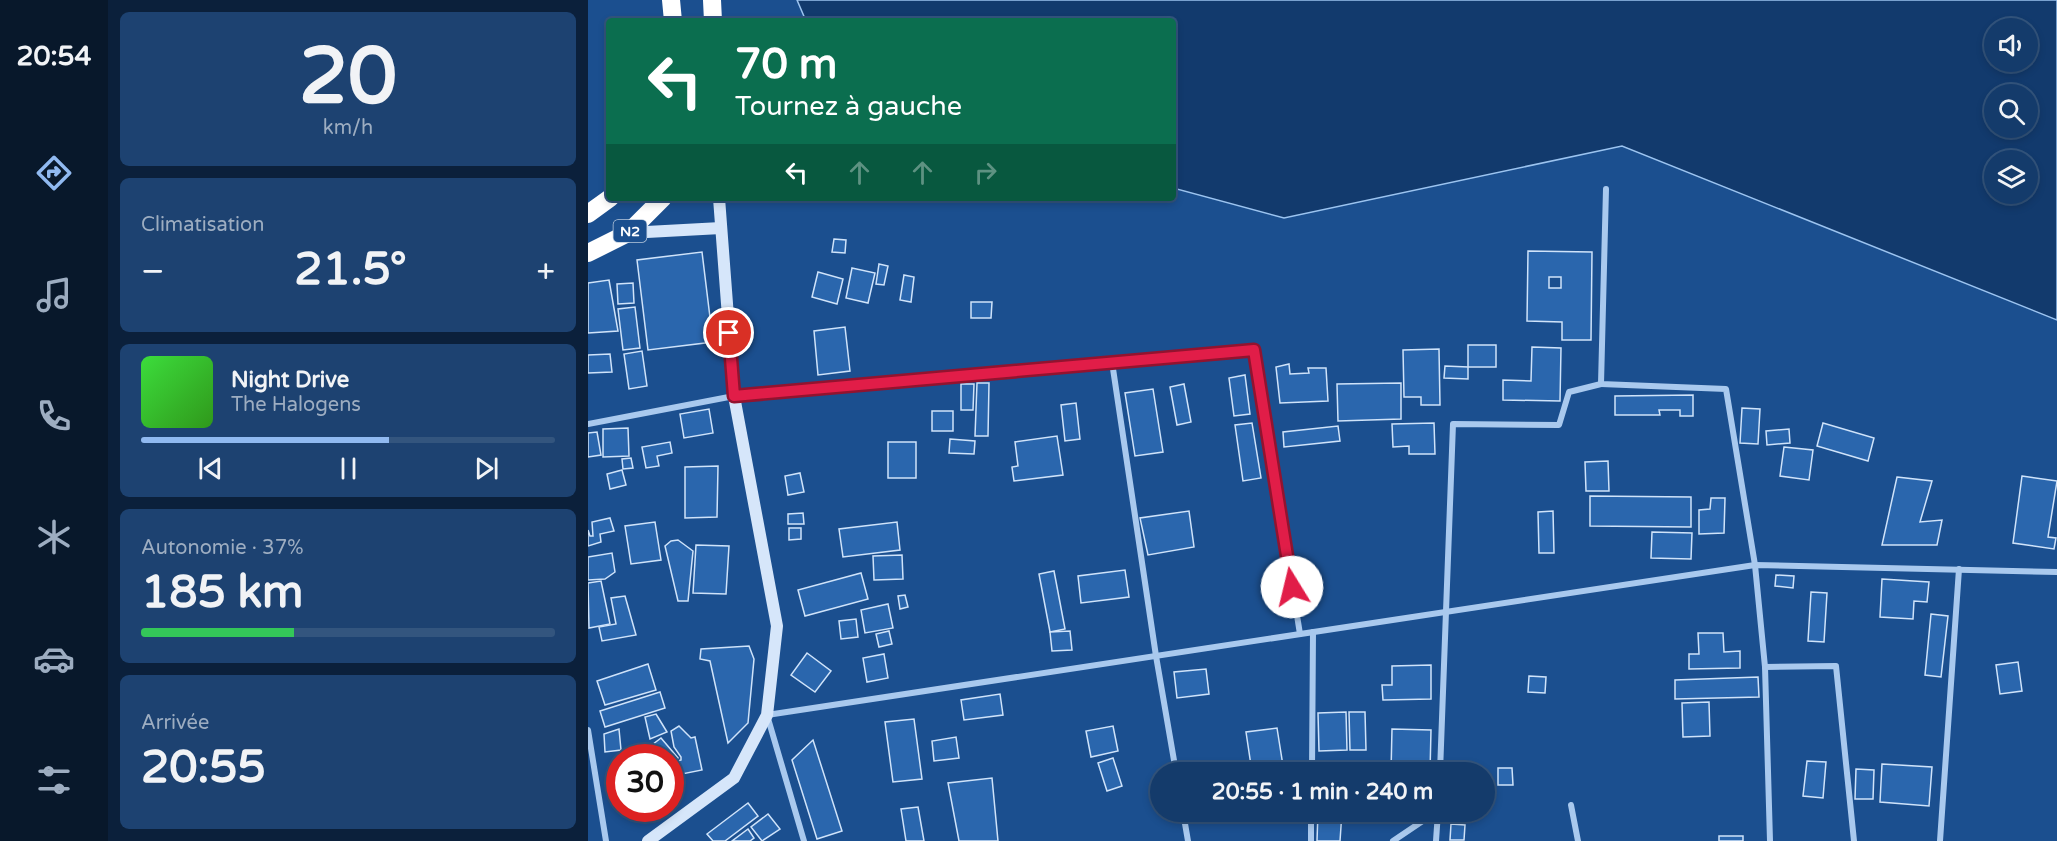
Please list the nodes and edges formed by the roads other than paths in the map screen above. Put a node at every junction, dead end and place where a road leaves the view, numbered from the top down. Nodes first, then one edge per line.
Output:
1 (671, 0) edge
2 (712, 0) edge
3 (673, 18) edge
4 (713, 18) edge
5 (1606, 189) dead end
6 (606, 201) edge
7 (660, 201) edge
8 (719, 201) edge
9 (588, 214) edge
10 (721, 228) junction
11 (628, 233) junction
12 (588, 253) edge
13 (1112, 362) junction
14 (1601, 384) junction
15 (734, 396) junction
16 (588, 424) edge
17 (1755, 565) junction
18 (1959, 569) junction
19 (2057, 572) edge
20 (1445, 612) junction
21 (1313, 632) junction
22 (1300, 634) junction
23 (1156, 656) junction
24 (1765, 667) junction
25 (767, 715) junction
26 (588, 730) edge
27 (1174, 762) edge
28 (1312, 762) edge
29 (1440, 762) edge
30 (1571, 805) dead end
31 (1185, 822) edge
32 (1311, 822) edge
33 (1422, 822) edge
34 (1437, 822) edge
35 (606, 841) edge
36 (648, 841) edge
37 (804, 841) edge
38 (1188, 841) edge
39 (1311, 841) edge
40 (1393, 841) edge
41 (1436, 841) edge
42 (1578, 841) edge
43 (1770, 841) edge
44 (1854, 841) edge
45 (1940, 841) edge

1 - 3 highway
2 - 4 highway
5 - 14 street
6 - 9 highway, N2
7 - 11 highway, N2
8 - 10 street
10 - 11 street
10 - 15 street
11 - 12 highway, N2
13 - 15 street
13 - 22 street
13 - 23 street
14 - 17 street
14 - 20 street
15 - 16 street
15 - 25 street
17 - 18 street
17 - 20 street
17 - 24 street
18 - 19 street
18 - 45 street
20 - 21 street
20 - 29 street
21 - 22 street
21 - 28 street
22 - 23 street
23 - 25 street
23 - 27 street
24 - 43 street
24 - 44 street
25 - 36 street
25 - 37 street
26 - 35 street
30 - 42 street
31 - 38 street
32 - 39 street
33 - 40 street
34 - 41 street

